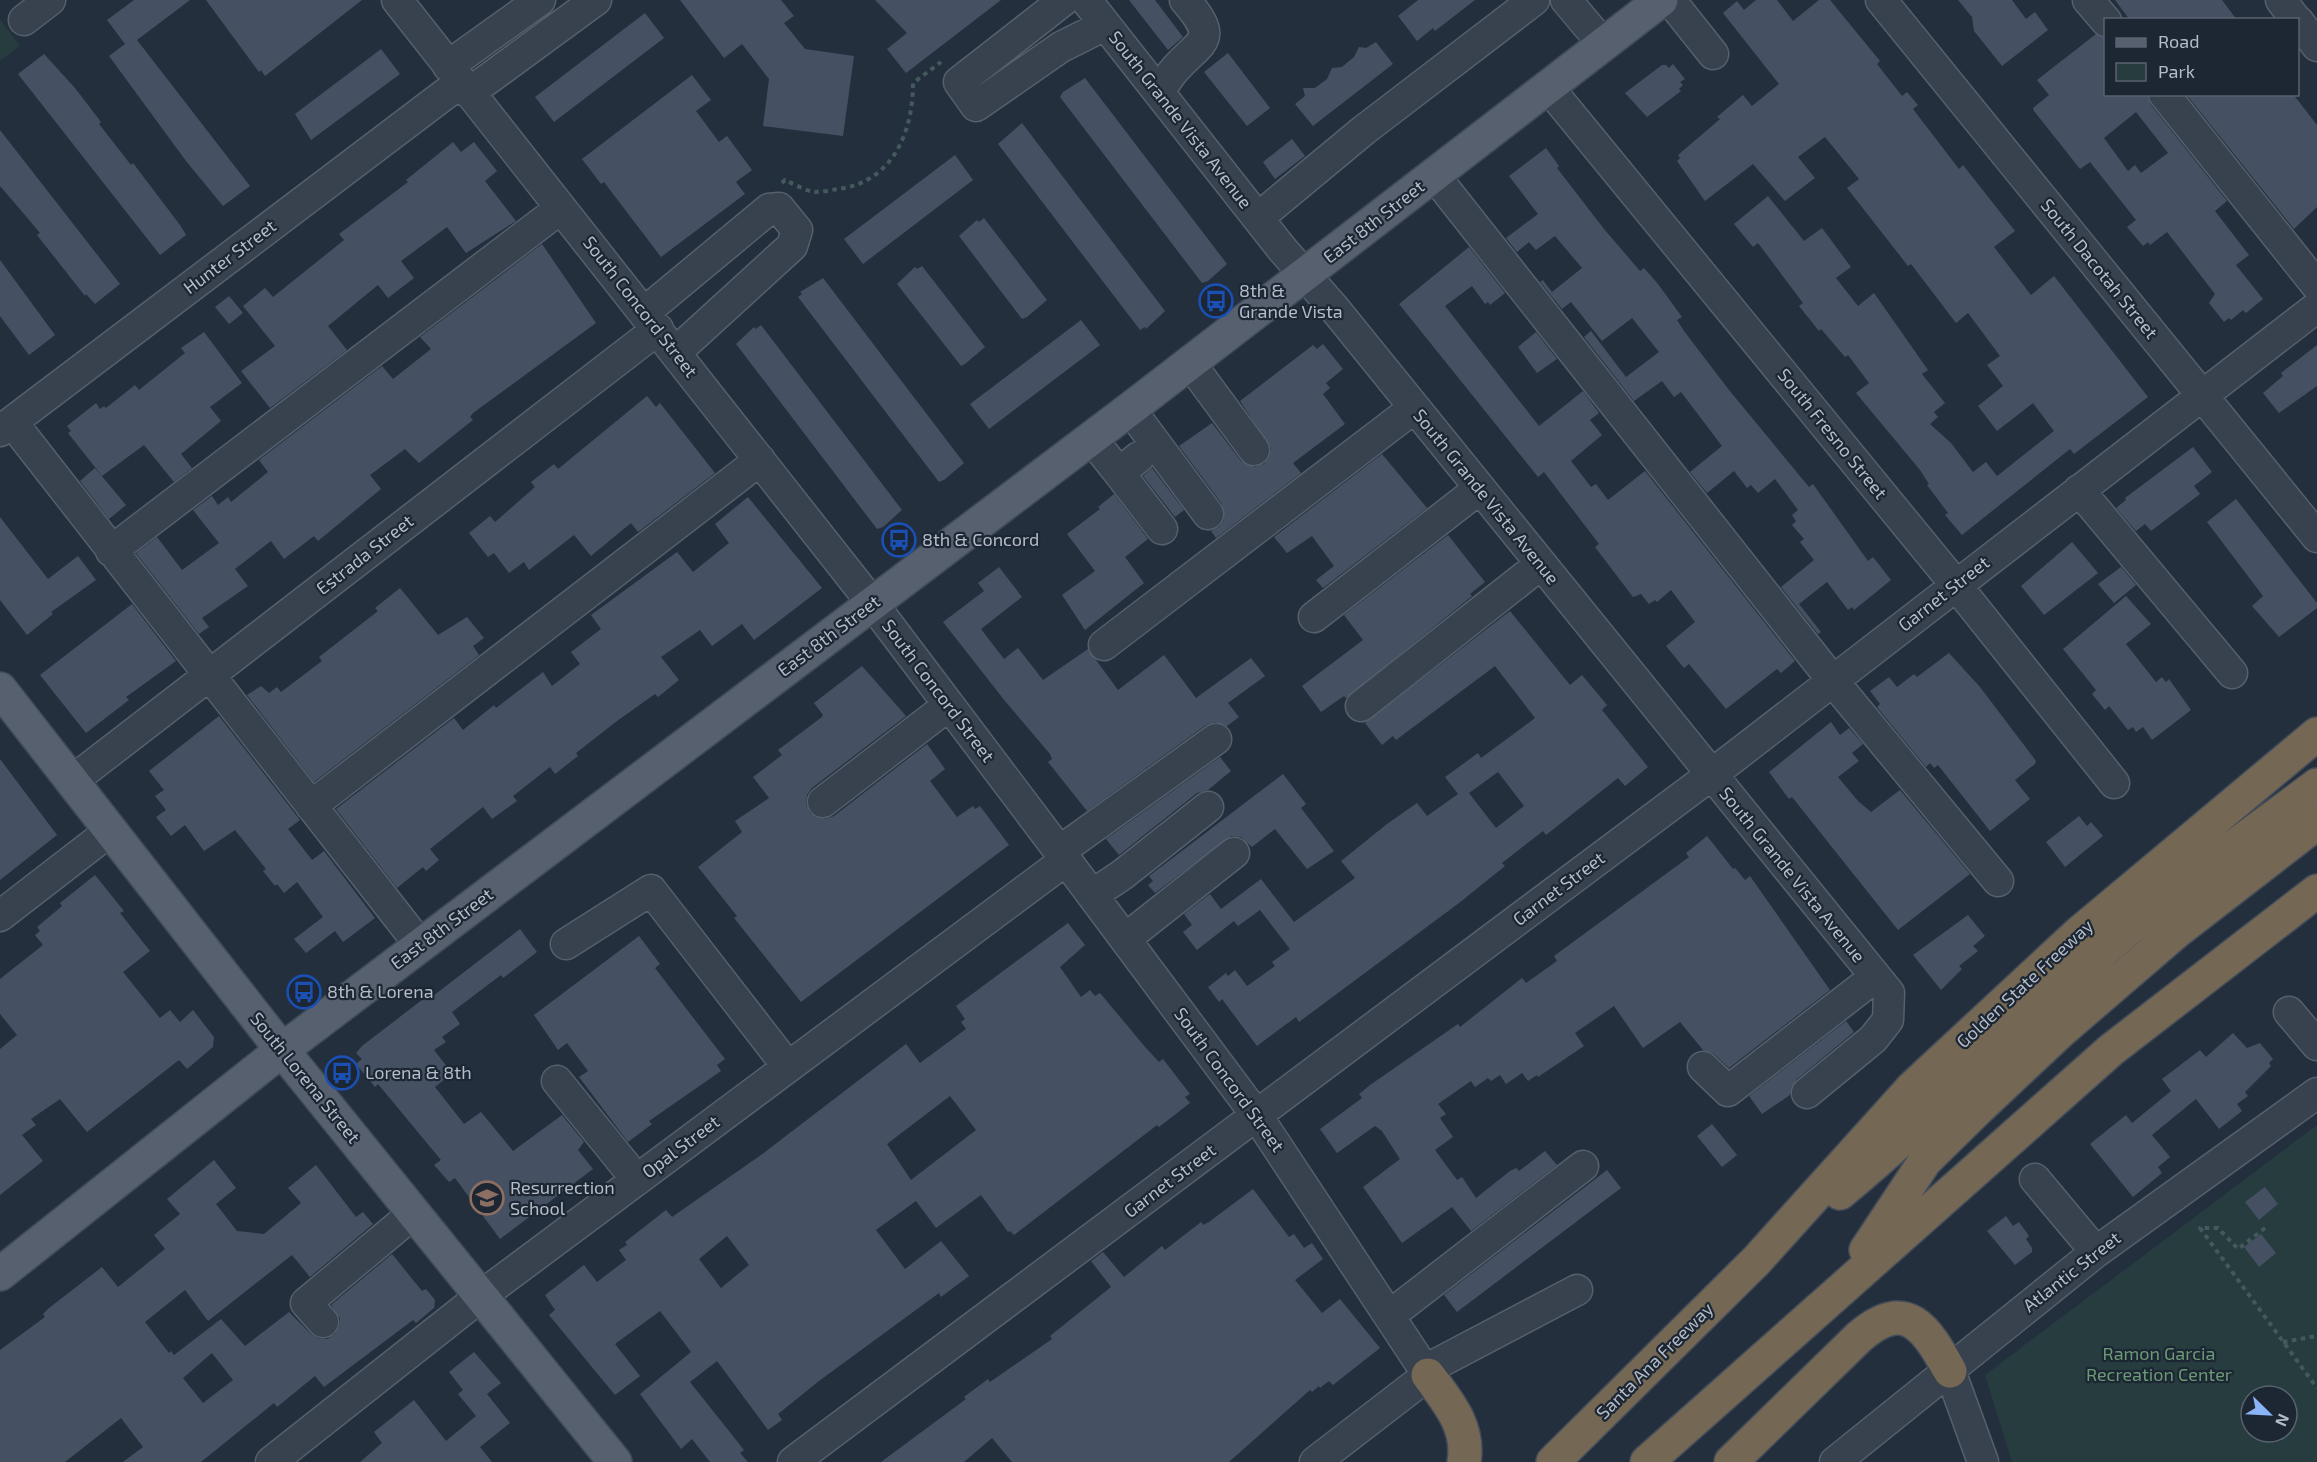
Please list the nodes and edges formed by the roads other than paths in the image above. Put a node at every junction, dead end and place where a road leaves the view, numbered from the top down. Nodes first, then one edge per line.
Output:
1 (50, 0) edge
2 (396, 0) edge
3 (540, 0) edge
4 (596, 0) edge
5 (1064, 0) edge
6 (1086, 0) edge
7 (1185, 0) edge
8 (1534, 0) edge
9 (1566, 0) edge
10 (1661, 0) edge
11 (1670, 0) edge
12 (1881, 0) edge
13 (2088, 0) edge
14 (2281, 0) edge
15 (2295, 18) edge
16 (2104, 19) edge
17 (24, 20) dead end
18 (2299, 23) edge
19 (1105, 24) junction
20 (1603, 44) junction
21 (2317, 46) edge
22 (1713, 54) dead end
23 (459, 80) junction
24 (1548, 87) junction
25 (1159, 93) junction
26 (2166, 96) edge
27 (1434, 175) junction
28 (561, 208) junction
29 (1258, 219) junction
30 (1305, 275) junction
31 (2317, 286) edge
32 (2317, 307) edge
33 (660, 331) junction
34 (1190, 363) junction
35 (2201, 395) junction
36 (1414, 408) junction
37 (1130, 409) junction
38 (6, 427) edge
39 (1092, 438) junction
40 (1254, 450) dead end
41 (760, 460) junction
42 (1479, 489) junction
43 (2079, 490) junction
44 (1208, 514) dead end
45 (1162, 529) dead end
46 (2317, 537) edge
47 (111, 551) junction
48 (1540, 564) junction
49 (1956, 585) junction
50 (872, 603) junction
51 (1314, 616) dead end
52 (1104, 645) dead end
53 (2232, 673) dead end
54 (208, 676) junction
55 (1833, 681) junction
56 (4, 701) edge
57 (949, 705) junction
58 (1360, 706) dead end
59 (2317, 734) edge
60 (1216, 739) dead end
61 (1711, 775) junction
62 (72, 781) junction
63 (2114, 783) dead end
64 (2317, 786) edge
65 (823, 802) dead end
66 (311, 806) junction
67 (1208, 807) dead end
68 (2317, 823) edge
69 (110, 831) junction
70 (1234, 854) dead end
71 (1063, 855) junction
72 (1998, 881) dead end
73 (2317, 891) edge
74 (1092, 894) junction
75 (0, 916) edge
76 (1125, 939) junction
77 (566, 944) dead end
78 (420, 945) junction
79 (1882, 985) junction
80 (2289, 1012) dead end
81 (2317, 1045) edge
82 (282, 1050) junction
83 (788, 1067) junction
84 (1703, 1067) dead end
85 (557, 1081) dead end
86 (1807, 1093) dead end
87 (2317, 1093) edge
88 (1257, 1116) junction
89 (1583, 1166) dead end
90 (2035, 1179) dead end
91 (637, 1180) junction
92 (414, 1213) junction
93 (2096, 1252) junction
94 (1757, 1260) junction
95 (0, 1274) edge
96 (1842, 1287) junction
97 (1577, 1290) dead end
98 (481, 1296) junction
99 (1389, 1317) junction
100 (322, 1322) dead end
101 (1950, 1371) junction
102 (1426, 1373) junction
103 (271, 1462) edge
104 (615, 1462) edge
105 (793, 1462) edge
106 (1315, 1462) edge
107 (1464, 1462) edge
108 (1553, 1462) edge
109 (1647, 1462) edge
110 (1731, 1462) edge
111 (1835, 1462) edge
112 (1983, 1462) edge

1 - 17 street
2 - 23 street, South Concord Street
3 - 23 street
4 - 23 street
5 - 19 street
6 - 19 street, South Grande Vista Avenue
7 - 25 street
8 - 29 street
9 - 20 street
10 - 20 main road, East 8th Street
11 - 22 street
12 - 35 street, South Dacotah Street
13 - 16 street
14 - 15 street
18 - 21 street
19 - 25 street, South Grande Vista Avenue
20 - 24 main road, East 8th Street
23 - 28 street, South Concord Street
23 - 38 street, Hunter Street
24 - 27 main road, East 8th Street
24 - 49 street, South Fresno Street
25 - 29 street, South Grande Vista Avenue
26 - 31 street
27 - 30 main road, East 8th Street
27 - 55 street
28 - 33 street, South Concord Street
28 - 47 street
29 - 30 street, South Grande Vista Avenue
30 - 34 main road, East 8th Street
30 - 36 street, South Grande Vista Avenue
32 - 35 street, Garnet Street
33 - 41 street, South Concord Street
33 - 54 street, Estrada Street
34 - 37 main road, East 8th Street
34 - 40 street
35 - 43 street, Garnet Street
35 - 46 street, South Dacotah Street
36 - 42 street, South Grande Vista Avenue
36 - 52 street
37 - 39 main road, East 8th Street
37 - 44 street
38 - 47 street
39 - 45 street
39 - 50 main road, East 8th Street
41 - 50 street, South Concord Street
41 - 66 street
42 - 48 street, South Grande Vista Avenue
42 - 51 street
43 - 49 street, Garnet Street
43 - 53 street
47 - 54 street
48 - 58 street
48 - 61 street, South Grande Vista Avenue
49 - 55 street, Garnet Street
49 - 63 street, South Fresno Street
50 - 57 street, South Concord Street
50 - 78 main road, East 8th Street
54 - 62 street, Estrada Street
54 - 66 street
55 - 61 street, Garnet Street
55 - 72 street
56 - 62 main road, South Lorena Street
57 - 65 street
57 - 71 street, South Concord Street
59 - 94 highway, Golden State Freeway
60 - 71 street, Opal Street
61 - 79 street, South Grande Vista Avenue
61 - 88 street, Garnet Street
62 - 69 main road, South Lorena Street
64 - 94 highway
66 - 78 street
67 - 74 street
68 - 96 highway
69 - 75 street
69 - 82 main road, South Lorena Street
70 - 76 street
71 - 74 street, South Concord Street
71 - 83 street, Opal Street
73 - 96 highway
74 - 76 street, South Concord Street
76 - 88 street, South Concord Street
77 - 83 street
78 - 82 main road, East 8th Street
79 - 84 street
79 - 86 street
80 - 81 street
82 - 92 main road, South Lorena Street
82 - 95 main road, East 8th Street
83 - 91 street, Opal Street
85 - 91 street
87 - 93 street, Atlantic Street
88 - 99 street, South Concord Street
88 - 105 street, Garnet Street
89 - 99 street
90 - 93 street
91 - 98 street, Opal Street
92 - 98 main road, South Lorena Street
92 - 100 street
93 - 101 street, Atlantic Street
94 - 108 highway, Santa Ana Freeway
96 - 109 highway
97 - 102 street
98 - 103 street, Opal Street
98 - 104 main road, South Lorena Street
99 - 102 street, South Concord Street
101 - 110 highway
101 - 111 street, Atlantic Street
101 - 112 street
102 - 106 street
102 - 107 highway

